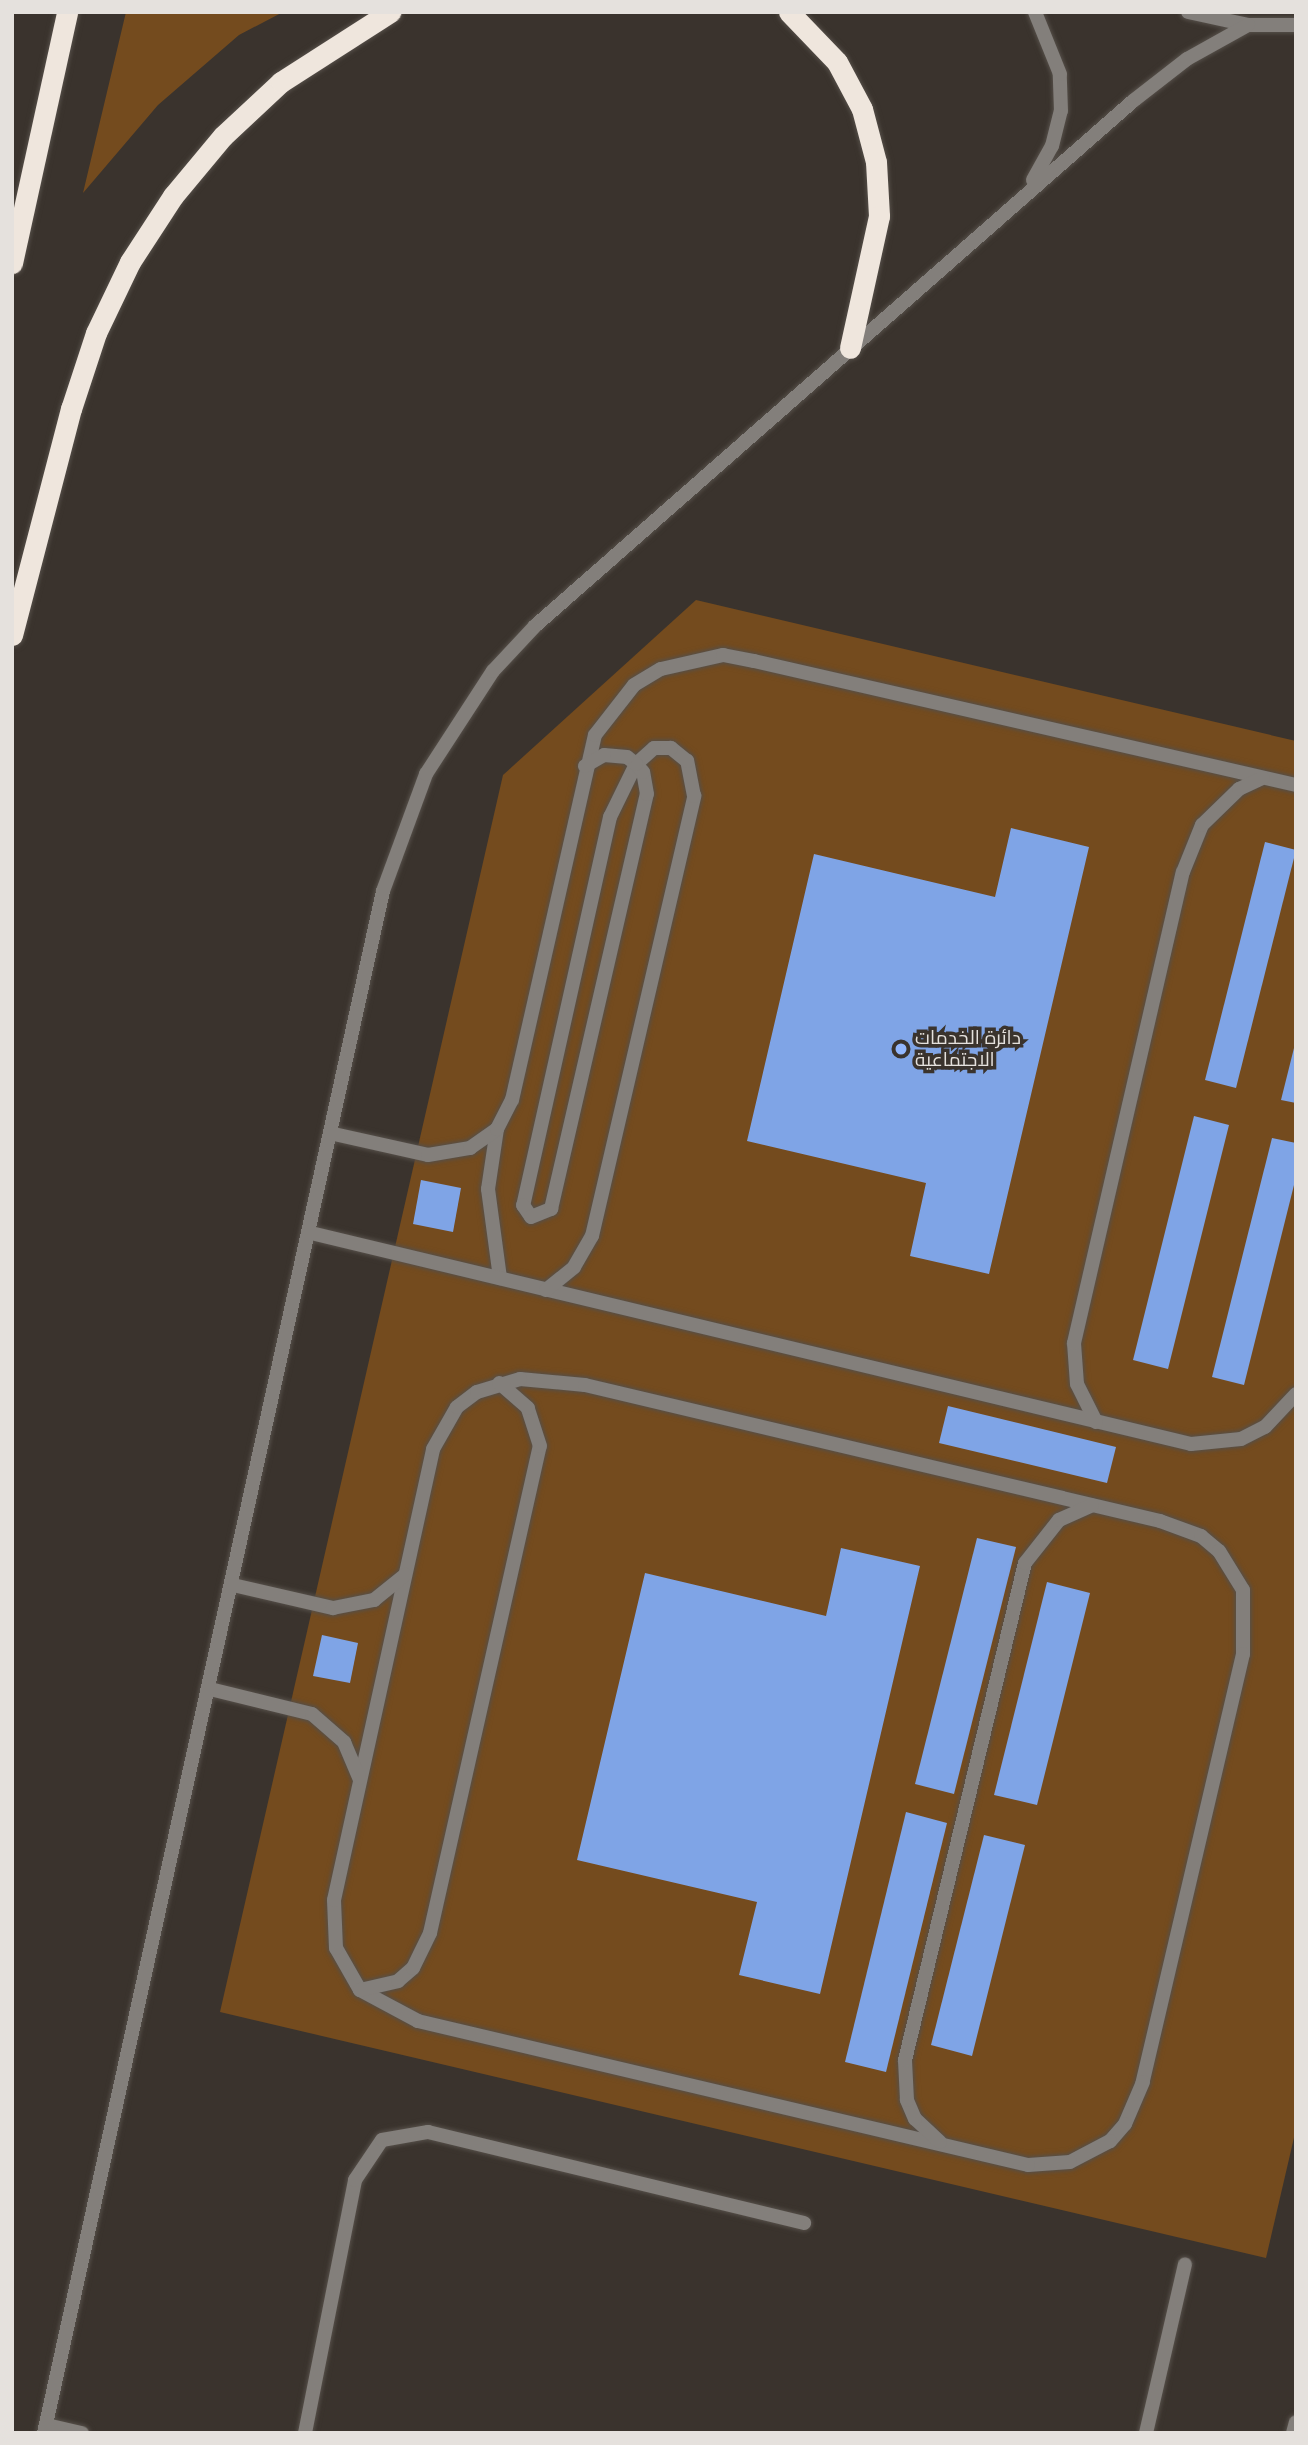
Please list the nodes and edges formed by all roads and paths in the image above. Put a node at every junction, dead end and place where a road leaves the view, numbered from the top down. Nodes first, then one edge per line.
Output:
1 (67, 12) edge
2 (390, 12) edge
3 (789, 12) edge
4 (1035, 12) edge
5 (1188, 12) edge
6 (1248, 25) junction
7 (1296, 25) edge
8 (1010, 205) junction
9 (12, 263) edge
10 (850, 348) junction
11 (12, 635) edge
12 (636, 764) junction
13 (585, 766) junction
14 (1263, 778) junction
15 (1296, 785) edge
16 (497, 1129) junction
17 (334, 1134) junction
18 (311, 1233) junction
19 (500, 1278) junction
20 (546, 1290) junction
21 (499, 1383) junction
22 (1296, 1394) edge
23 (1096, 1422) junction
24 (1093, 1505) junction
25 (406, 1574) junction
26 (233, 1585) junction
27 (210, 1689) junction
28 (360, 1781) junction
29 (360, 1990) junction
30 (945, 2146) junction
31 (804, 2223) dead end
32 (1185, 2264) dead end
33 (1296, 2422) edge
34 (45, 2429) edge
35 (82, 2433) edge
36 (305, 2433) edge
37 (1146, 2433) edge
38 (1293, 2433) edge

1 - 9 highway
2 - 11 highway
3 - 10 highway
4 - 8 street
5 - 6 street
6 - 7 street
6 - 8 street
8 - 10 street
10 - 17 street
12 - 12 street
12 - 13 street
12 - 20 street
13 - 14 street
13 - 16 street
14 - 15 street
14 - 23 street
16 - 17 street
16 - 19 street
17 - 18 street
18 - 19 street
18 - 26 street
19 - 20 street
20 - 23 street
21 - 24 street
21 - 25 street
21 - 29 street
22 - 23 street
24 - 30 street
24 - 30 street
25 - 26 street
25 - 28 street
26 - 27 street
27 - 28 street
27 - 34 street
28 - 29 street
29 - 30 street
31 - 36 street
32 - 37 street
33 - 38 street
34 - 35 street

